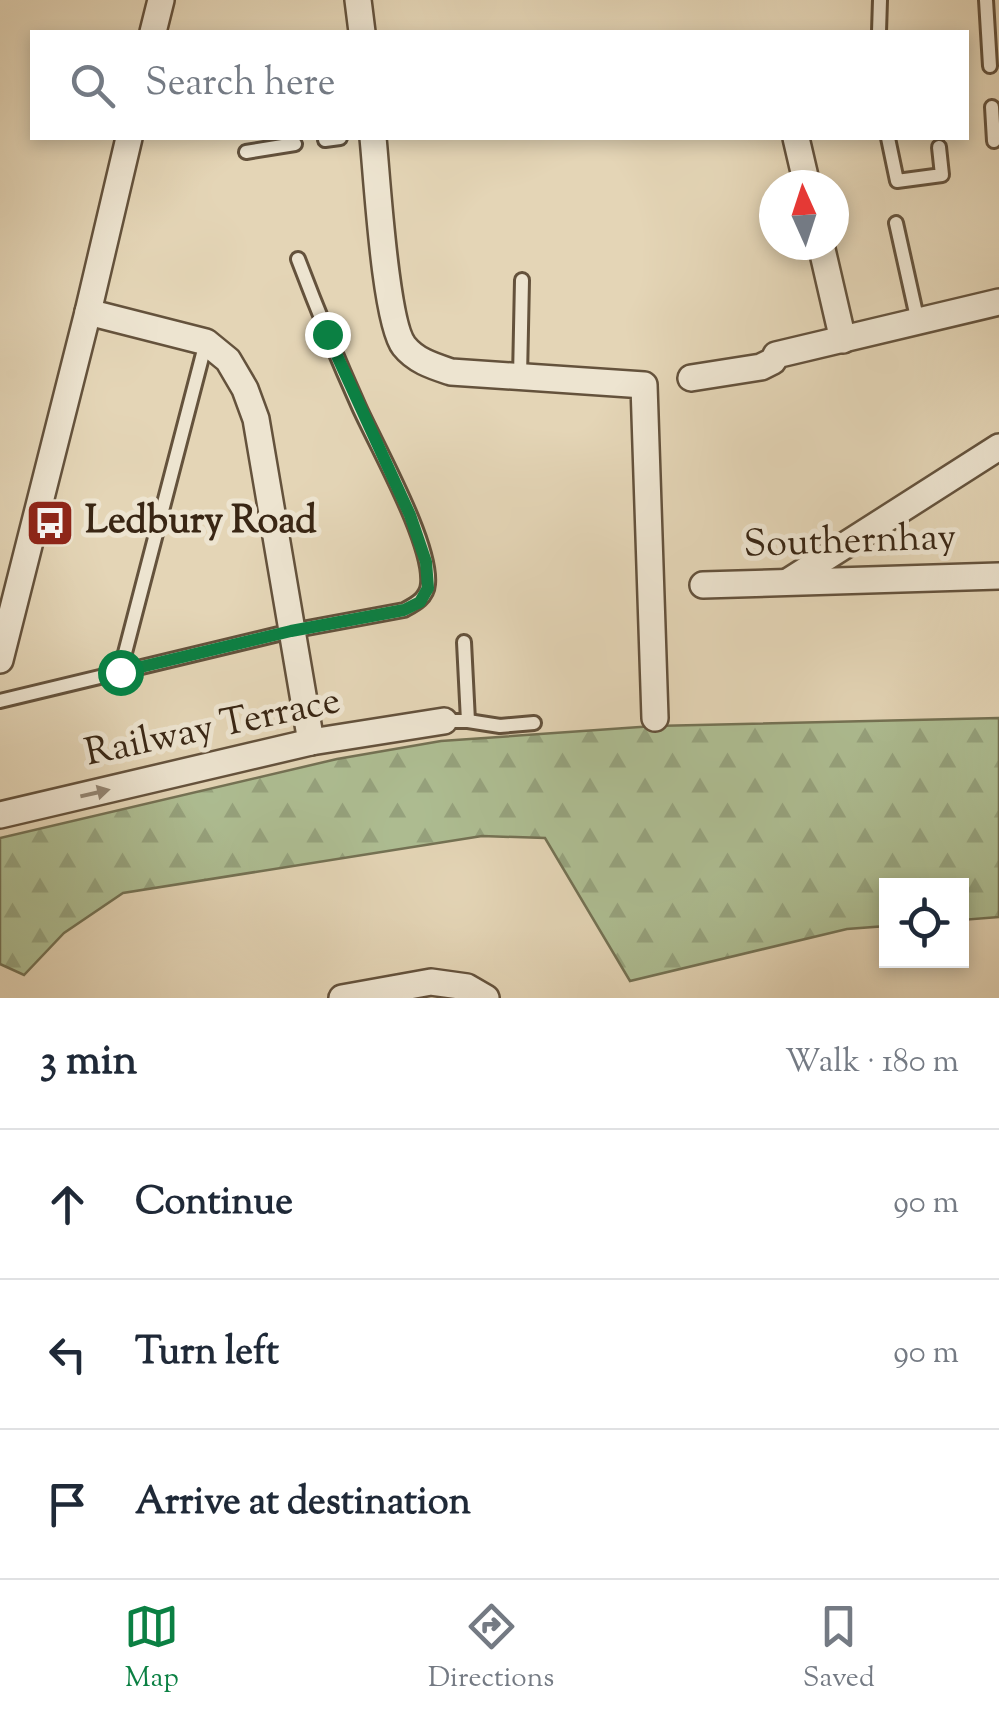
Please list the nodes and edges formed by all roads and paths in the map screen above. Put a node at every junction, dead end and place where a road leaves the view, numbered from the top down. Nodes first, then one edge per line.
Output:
1 (161, 0) edge
2 (358, 0) edge
3 (880, 0) edge
4 (986, 0) edge
5 (154, 30) edge
6 (362, 30) edge
7 (880, 30) edge
8 (990, 66) dead end
9 (992, 107) dead end
10 (129, 140) edge
11 (373, 140) edge
12 (796, 140) edge
13 (888, 140) edge
14 (994, 141) dead end
15 (296, 144) dead end
16 (939, 147) dead end
17 (246, 152) dead end
18 (803, 170) edge
19 (896, 223) dead end
20 (298, 258) dead end
21 (823, 260) edge
22 (522, 280) dead end
23 (999, 302) edge
24 (88, 312) junction
25 (918, 322) junction
26 (842, 340) junction
27 (206, 342) junction
28 (520, 377) junction
29 (690, 378) dead end
30 (999, 447) edge
31 (999, 576) edge
32 (789, 582) junction
33 (702, 585) dead end
34 (291, 631) junction
35 (464, 642) dead end
36 (0, 660) edge
37 (120, 672) junction
38 (0, 701) edge
39 (655, 718) dead end
40 (456, 721) junction
41 (534, 722) dead end
42 (310, 742) junction
43 (0, 816) edge
44 (342, 998) edge
45 (486, 998) edge

1 - 5 street
2 - 6 street
3 - 7 lane
4 - 8 lane
9 - 14 lane
10 - 24 street
11 - 28 street
12 - 18 street
13 - 16 lane
15 - 17 lane
19 - 25 lane
20 - 34 lane
21 - 26 street
22 - 28 lane
23 - 25 street
24 - 27 street
24 - 36 street
25 - 26 street
26 - 29 street
27 - 34 street
27 - 37 lane
28 - 39 street
30 - 32 street
31 - 32 street, Southernhay
32 - 33 street, Southernhay
34 - 37 lane
34 - 42 street
35 - 40 lane
37 - 38 lane
40 - 41 lane
40 - 42 street, Railway Terrace
43 -> 42 street, Railway Terrace
44 - 45 street

